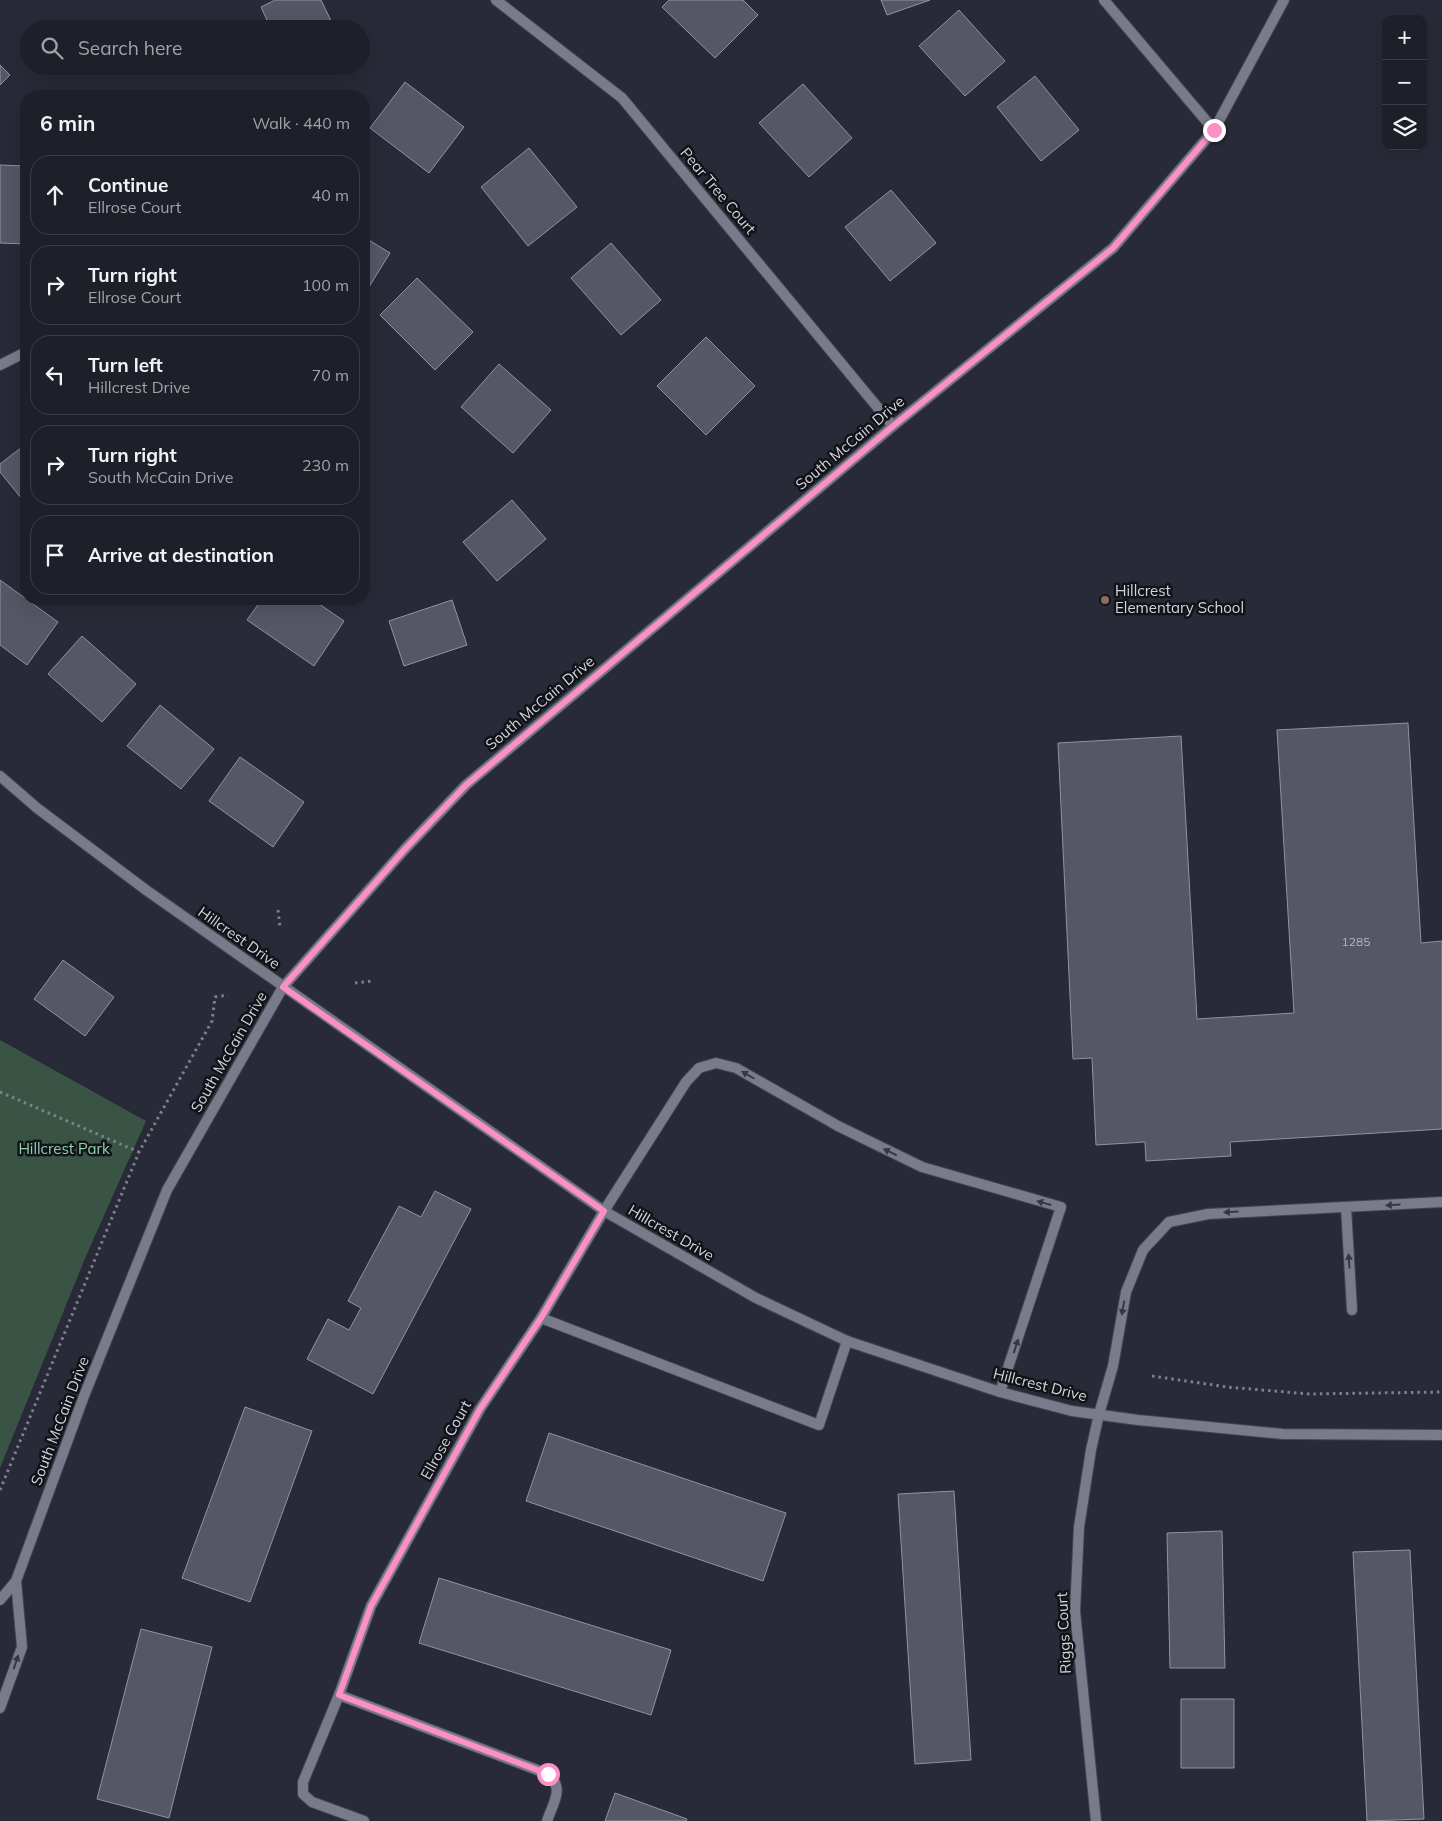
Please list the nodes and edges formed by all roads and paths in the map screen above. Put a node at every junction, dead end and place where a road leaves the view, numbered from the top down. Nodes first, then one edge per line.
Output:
1 (496, 0) edge
2 (1104, 0) edge
3 (1284, 0) edge
4 (1214, 130) junction
5 (20, 355) edge
6 (0, 365) edge
7 (893, 426) junction
8 (0, 776) edge
9 (278, 910) dead end
10 (280, 927) dead end
11 (373, 981) dead end
12 (355, 983) dead end
13 (283, 987) junction
14 (228, 994) dead end
15 (0, 1092) edge
16 (139, 1152) junction
17 (1442, 1202) edge
18 (1346, 1207) junction
19 (604, 1211) junction
20 (1352, 1310) dead end
21 (541, 1318) junction
22 (847, 1341) junction
23 (1152, 1376) dead end
24 (1000, 1392) junction
25 (1442, 1392) edge
26 (1099, 1414) junction
27 (1442, 1435) edge
28 (0, 1490) edge
29 (16, 1581) junction
30 (0, 1600) edge
31 (339, 1695) junction
32 (0, 1708) edge
33 (364, 1821) edge
34 (547, 1821) edge
35 (1096, 1821) edge

1 - 7 street, Pear Tree Court
2 - 4 street
3 - 4 street, South McCain Drive
4 - 7 street, South McCain Drive
5 - 6 street
7 - 13 street, South McCain Drive
8 - 13 street, Hillcrest Drive
9 - 10 path
11 - 12 path
13 - 19 street, Hillcrest Drive
13 - 29 street, South McCain Drive
14 - 16 path
15 - 16 path
16 - 28 path
17 -> 18 street, Riggs Court
20 -> 18 street
18 -> 26 street, Riggs Court
19 - 21 street, Ellrose Court
19 - 22 street, Hillcrest Drive
24 -> 19 street, Ellrose Court
21 - 22 street
21 - 31 street, Ellrose Court
22 - 24 street, Hillcrest Drive
23 - 25 path
24 - 26 street, Hillcrest Drive
26 - 27 street, Hillcrest Drive
26 - 35 street, Riggs Court
29 - 30 street, South McCain Drive
32 -> 29 street, South McCain Drive
31 - 33 street, Ellrose Court
31 - 34 street

